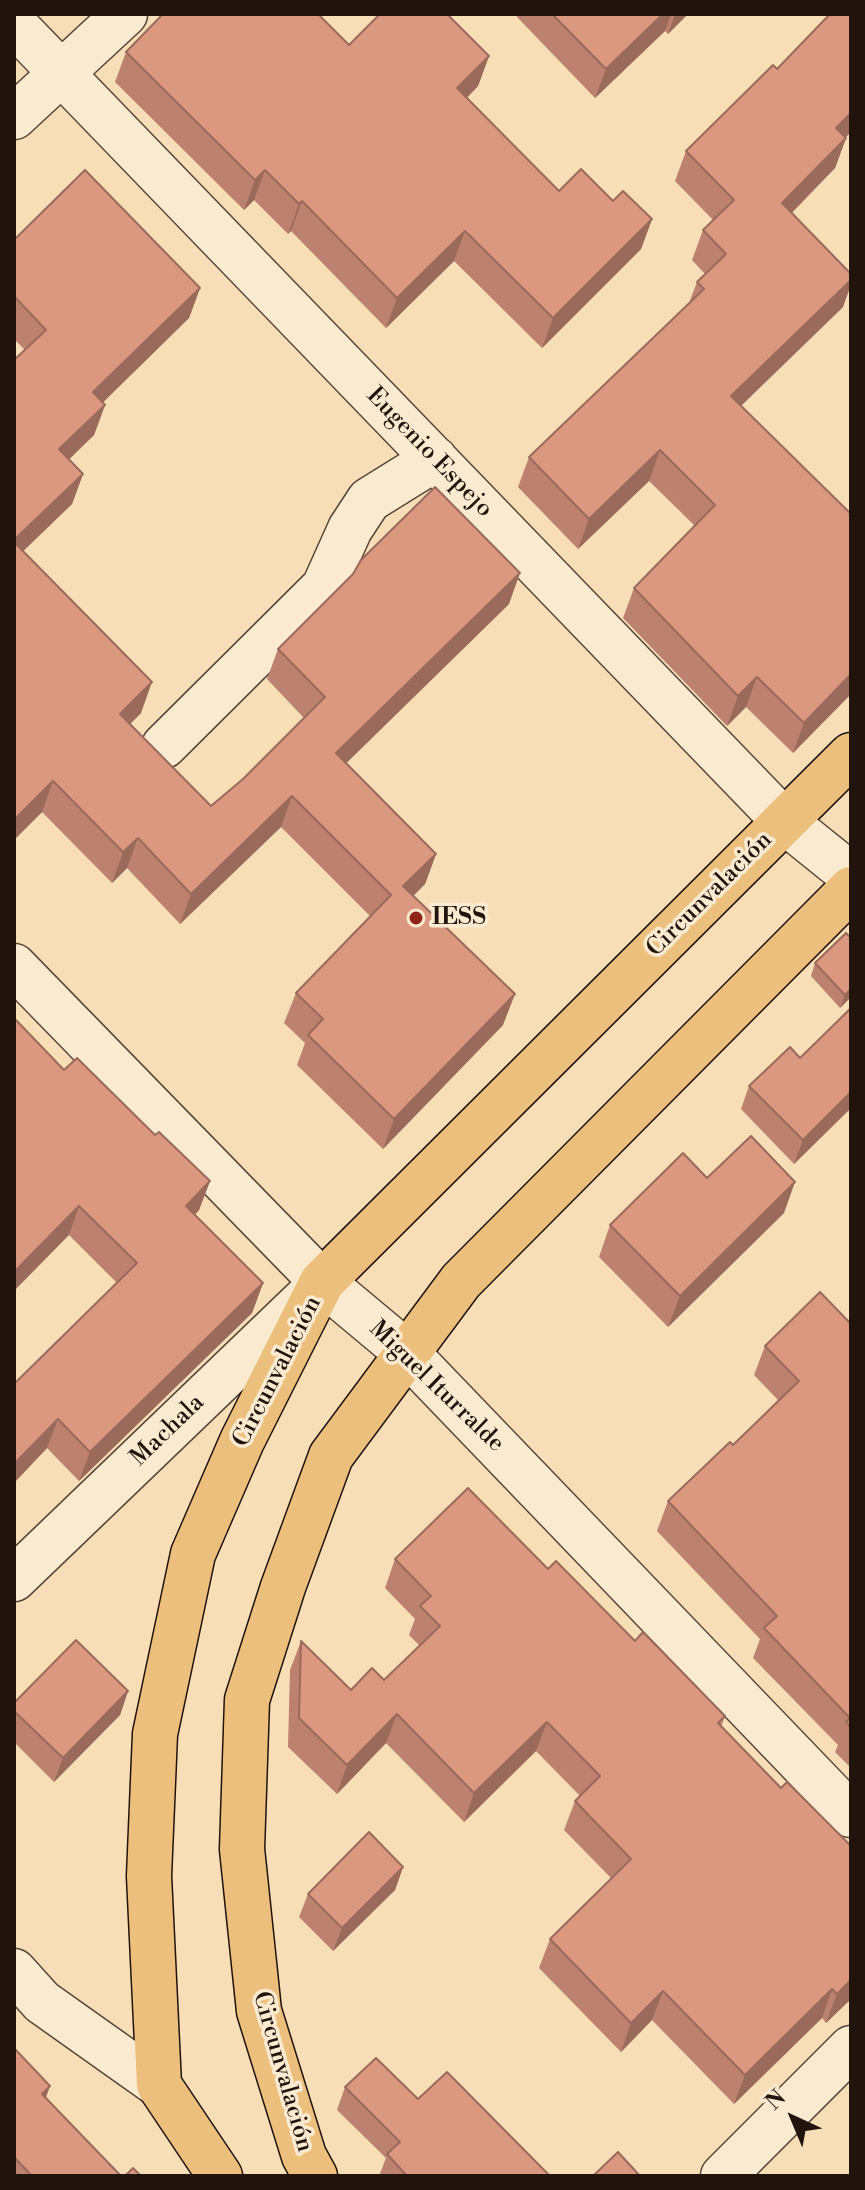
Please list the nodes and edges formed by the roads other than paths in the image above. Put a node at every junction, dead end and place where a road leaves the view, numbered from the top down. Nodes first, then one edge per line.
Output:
1 (125, 14) edge
2 (14, 24) edge
3 (61, 72) junction
4 (14, 117) edge
5 (435, 459) junction
6 (164, 746) dead end
7 (851, 755) edge
8 (784, 821) junction
9 (851, 875) edge
10 (851, 889) edge
11 (14, 966) edge
12 (322, 1282) junction
13 (407, 1353) junction
14 (14, 1579) edge
15 (851, 1815) edge
16 (14, 1971) edge
17 (851, 2048) edge
18 (159, 2085) junction
19 (220, 2176) edge
20 (315, 2176) edge
21 (723, 2176) edge

1 - 3 street
2 - 3 street, Eugenio Espejo
3 - 4 street
3 - 5 street, Eugenio Espejo
5 - 6 street
5 - 8 street, Eugenio Espejo
7 - 8 main road, Circunvalación
8 - 9 street, Eugenio Espejo
8 - 12 main road, Circunvalación
10 - 13 main road, Circunvalación
11 - 12 street, Miguel Iturralde
12 - 13 street, Miguel Iturralde
12 - 14 street, Machala
12 - 18 main road, Circunvalación
13 - 15 street, Miguel Iturralde
13 - 20 main road, Circunvalación
16 - 18 street
17 - 21 street
18 - 19 main road

